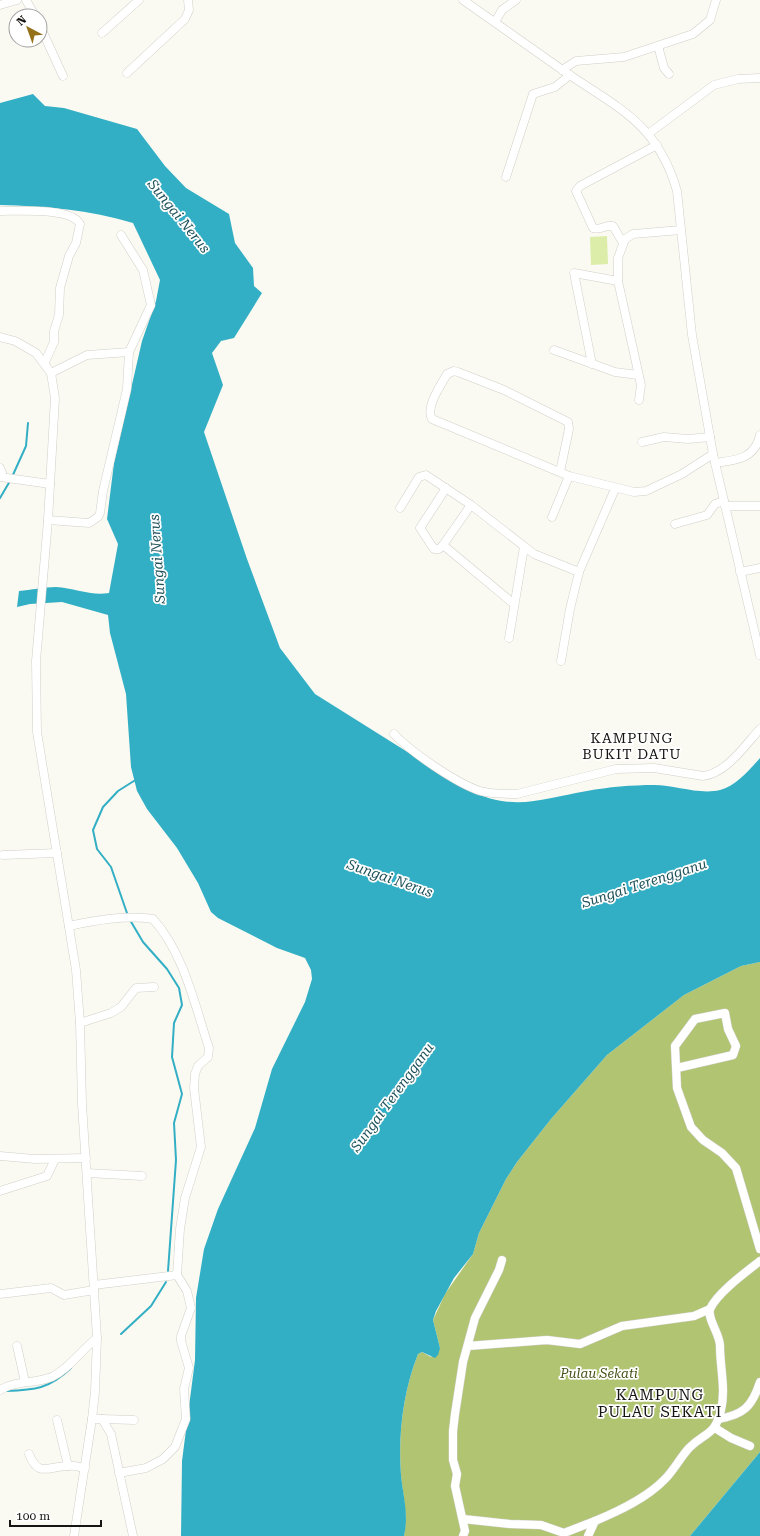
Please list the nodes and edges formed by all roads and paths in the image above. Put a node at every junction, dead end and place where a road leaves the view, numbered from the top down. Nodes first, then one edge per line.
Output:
1 (17, 0) edge
2 (138, 0) edge
3 (188, 0) edge
4 (463, 0) edge
5 (516, 0) edge
6 (716, 0) edge
7 (0, 5) edge
8 (495, 22) junction
9 (102, 33) dead end
10 (48, 43) edge
11 (658, 46) junction
12 (562, 70) junction
13 (127, 73) dead end
14 (669, 74) dead end
15 (570, 75) junction
16 (63, 76) dead end
17 (760, 78) edge
18 (648, 134) junction
19 (656, 145) junction
20 (506, 177) dead end
21 (0, 211) edge
22 (681, 230) junction
23 (121, 235) dead end
24 (623, 243) junction
25 (618, 281) junction
26 (0, 337) edge
27 (554, 350) dead end
28 (130, 352) junction
29 (45, 362) junction
30 (592, 364) junction
31 (52, 373) junction
32 (638, 375) junction
33 (639, 400) dead end
34 (760, 435) edge
35 (710, 437) junction
36 (642, 442) dead end
37 (713, 454) junction
38 (715, 462) junction
39 (0, 468) edge
40 (560, 472) junction
41 (569, 476) junction
42 (2, 477) edge
43 (50, 484) junction
44 (446, 488) junction
45 (615, 488) junction
46 (724, 503) junction
47 (471, 505) junction
48 (760, 506) edge
49 (400, 508) dead end
50 (552, 517) dead end
51 (48, 520) junction
52 (675, 524) dead end
53 (443, 545) junction
54 (524, 547) junction
55 (760, 568) edge
56 (579, 572) junction
57 (740, 572) junction
58 (514, 604) junction
59 (509, 638) dead end
60 (760, 655) edge
61 (561, 661) dead end
62 (760, 729) edge
63 (394, 734) dead end
64 (57, 853) junction
65 (4, 855) dead end
66 (69, 926) junction
67 (154, 987) dead end
68 (80, 1023) junction
69 (677, 1068) dead end
70 (0, 1156) edge
71 (86, 1158) junction
72 (55, 1159) junction
73 (87, 1173) junction
74 (142, 1176) dead end
75 (0, 1191) edge
76 (760, 1250) edge
77 (502, 1260) dead end
78 (760, 1261) edge
79 (176, 1275) junction
80 (94, 1287) junction
81 (0, 1294) edge
82 (710, 1309) junction
83 (97, 1338) junction
84 (17, 1346) dead end
85 (468, 1346) junction
86 (26, 1382) junction
87 (760, 1382) edge
88 (0, 1390) edge
89 (92, 1419) junction
90 (102, 1419) junction
91 (718, 1419) junction
92 (57, 1420) dead end
93 (134, 1420) dead end
94 (715, 1428) junction
95 (750, 1446) dead end
96 (29, 1454) dead end
97 (68, 1466) junction
98 (84, 1468) junction
99 (120, 1473) junction
100 (464, 1519) junction
101 (595, 1521) junction
102 (74, 1536) edge
103 (133, 1536) edge
104 (463, 1536) edge
105 (588, 1536) edge

1 - 7 street
2 - 9 street
3 - 13 street
4 - 8 street
5 - 8 street
6 - 11 street
8 - 12 street
10 - 16 street
11 - 12 street
11 - 14 street
12 - 15 street
15 - 18 street
15 - 20 street
17 - 18 street
18 - 19 street
19 - 22 street
19 - 24 street
21 - 29 street
22 - 24 street
22 - 35 street
23 - 28 street
24 - 25 street
25 - 30 street
25 - 32 street
26 - 29 street
27 - 30 street
28 - 31 street
28 - 51 street
29 - 31 street
30 - 32 street
31 - 43 street
32 - 33 street
34 - 38 street
35 - 36 street
35 - 37 street
37 - 38 street
37 - 45 street
38 - 46 street
39 - 42 street
40 - 40 street
40 - 41 street
41 - 45 street
41 - 50 street
42 - 43 street
43 - 51 street
44 - 47 street
44 - 49 street
44 - 53 street
45 - 56 street
46 - 48 street
46 - 52 street
46 - 57 street
47 - 53 street
47 - 54 street
51 - 64 street
53 - 58 street
54 - 56 street
54 - 58 street
55 - 57 street
56 - 61 street
57 - 60 street
58 - 59 street
62 - 63 street
64 - 65 street
64 - 66 street
66 - 68 street
66 - 79 street
67 - 68 street
68 - 71 street
69 - 76 street
70 - 72 street
71 - 72 street
71 - 73 street
72 - 75 street
73 - 74 street
73 - 80 street
77 - 85 street
78 - 82 street
79 - 80 street
79 - 99 street
80 - 81 street
80 - 83 street
82 - 85 street
82 - 91 street
83 - 86 street
83 - 89 street
84 - 86 street
85 - 100 street
86 - 88 street
87 - 91 street
89 - 90 street
89 - 98 street
90 - 93 street
90 - 99 street
91 - 94 street
92 - 97 street
94 - 95 street
94 - 101 street
96 - 97 street
97 - 98 street
98 - 102 street
99 - 103 street
100 - 101 street
100 - 104 street
101 - 105 street

